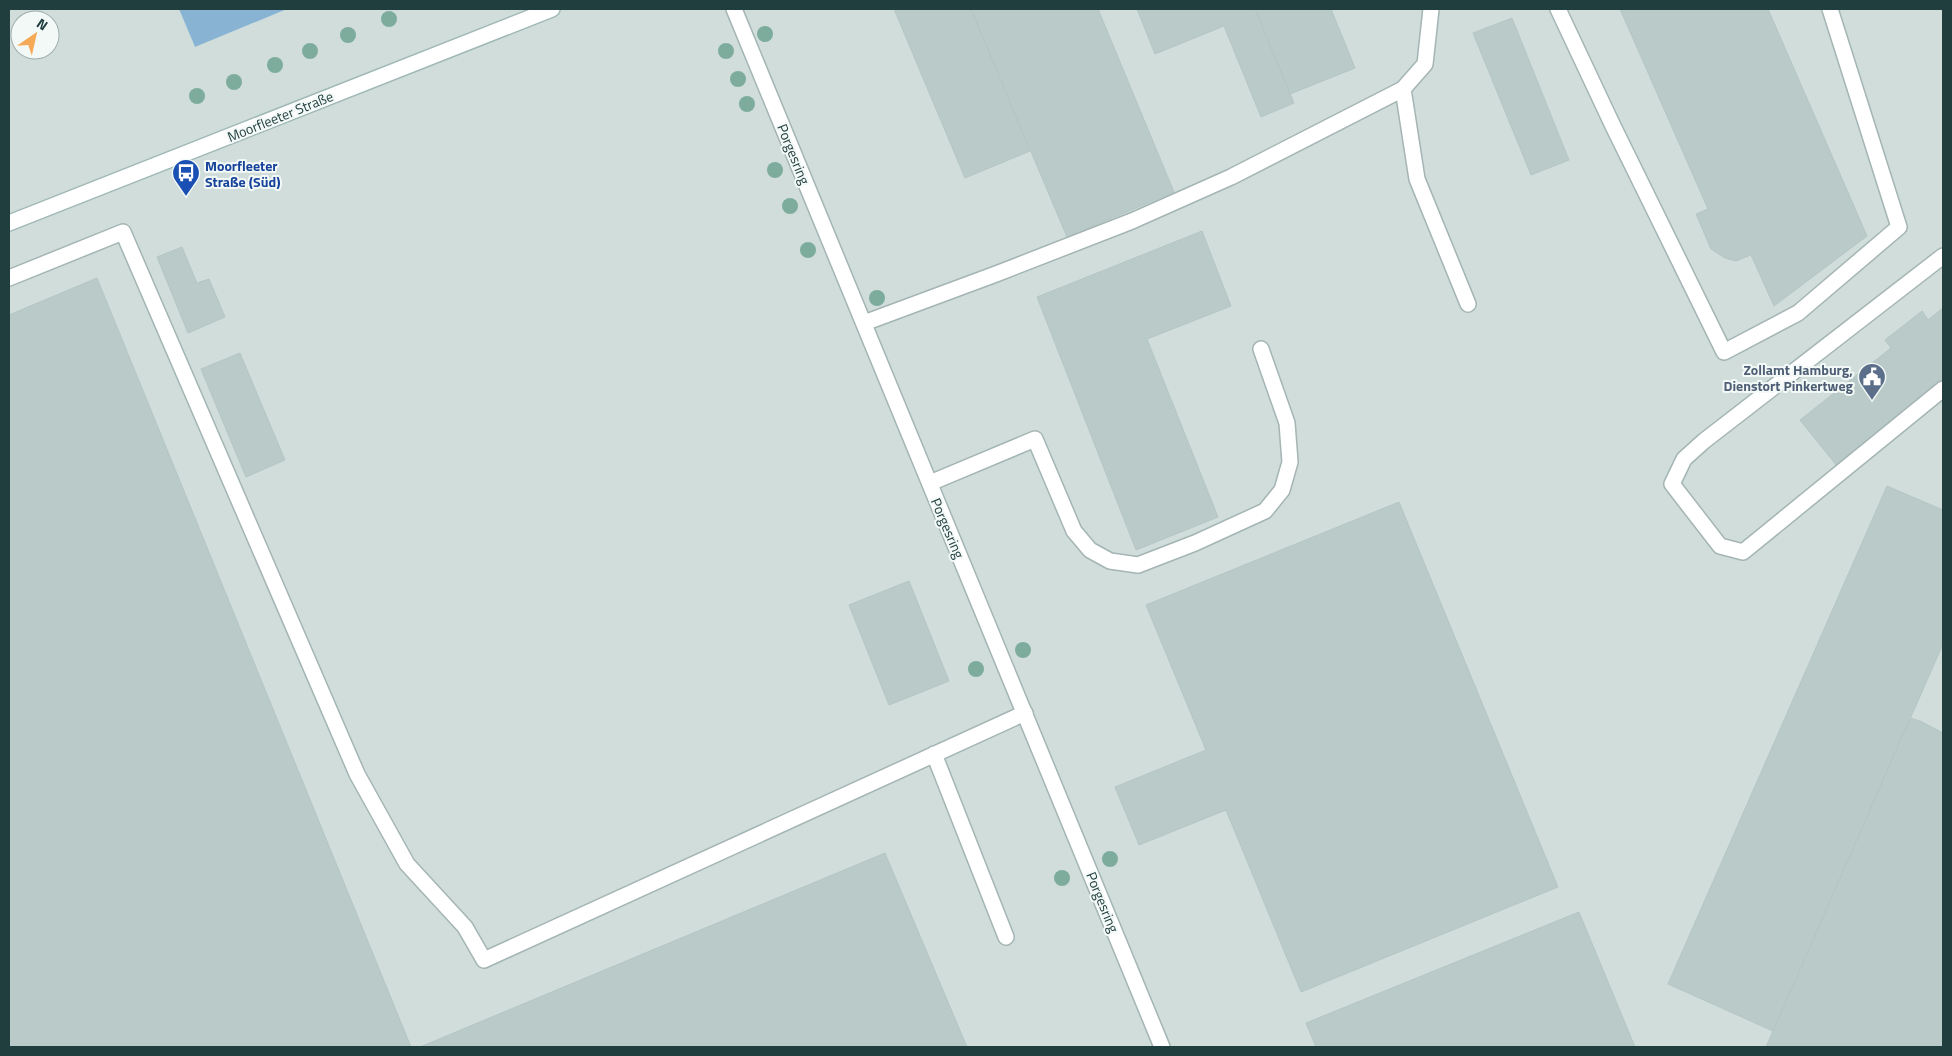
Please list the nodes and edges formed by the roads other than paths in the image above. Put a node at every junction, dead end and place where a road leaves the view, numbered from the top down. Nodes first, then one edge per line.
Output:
1 (552, 9) edge
2 (734, 9) edge
3 (1431, 9) edge
4 (1558, 9) edge
5 (1830, 9) edge
6 (1403, 89) junction
7 (9, 223) edge
8 (1943, 256) edge
9 (9, 278) edge
10 (1468, 304) dead end
11 (864, 323) junction
12 (1261, 349) dead end
13 (1943, 389) edge
14 (930, 483) junction
15 (1025, 713) junction
16 (934, 754) junction
17 (1006, 937) dead end
18 (1162, 1047) edge

1 - 7 street, Moorfleeter Straße
2 - 11 street, Porgesring
3 - 6 street
4 - 5 street
6 - 10 street
6 - 11 street
8 - 13 street
9 - 16 street
11 - 14 street, Porgesring
12 - 14 street
14 - 15 street, Porgesring
15 - 16 street
15 - 18 street, Porgesring
16 - 17 street

